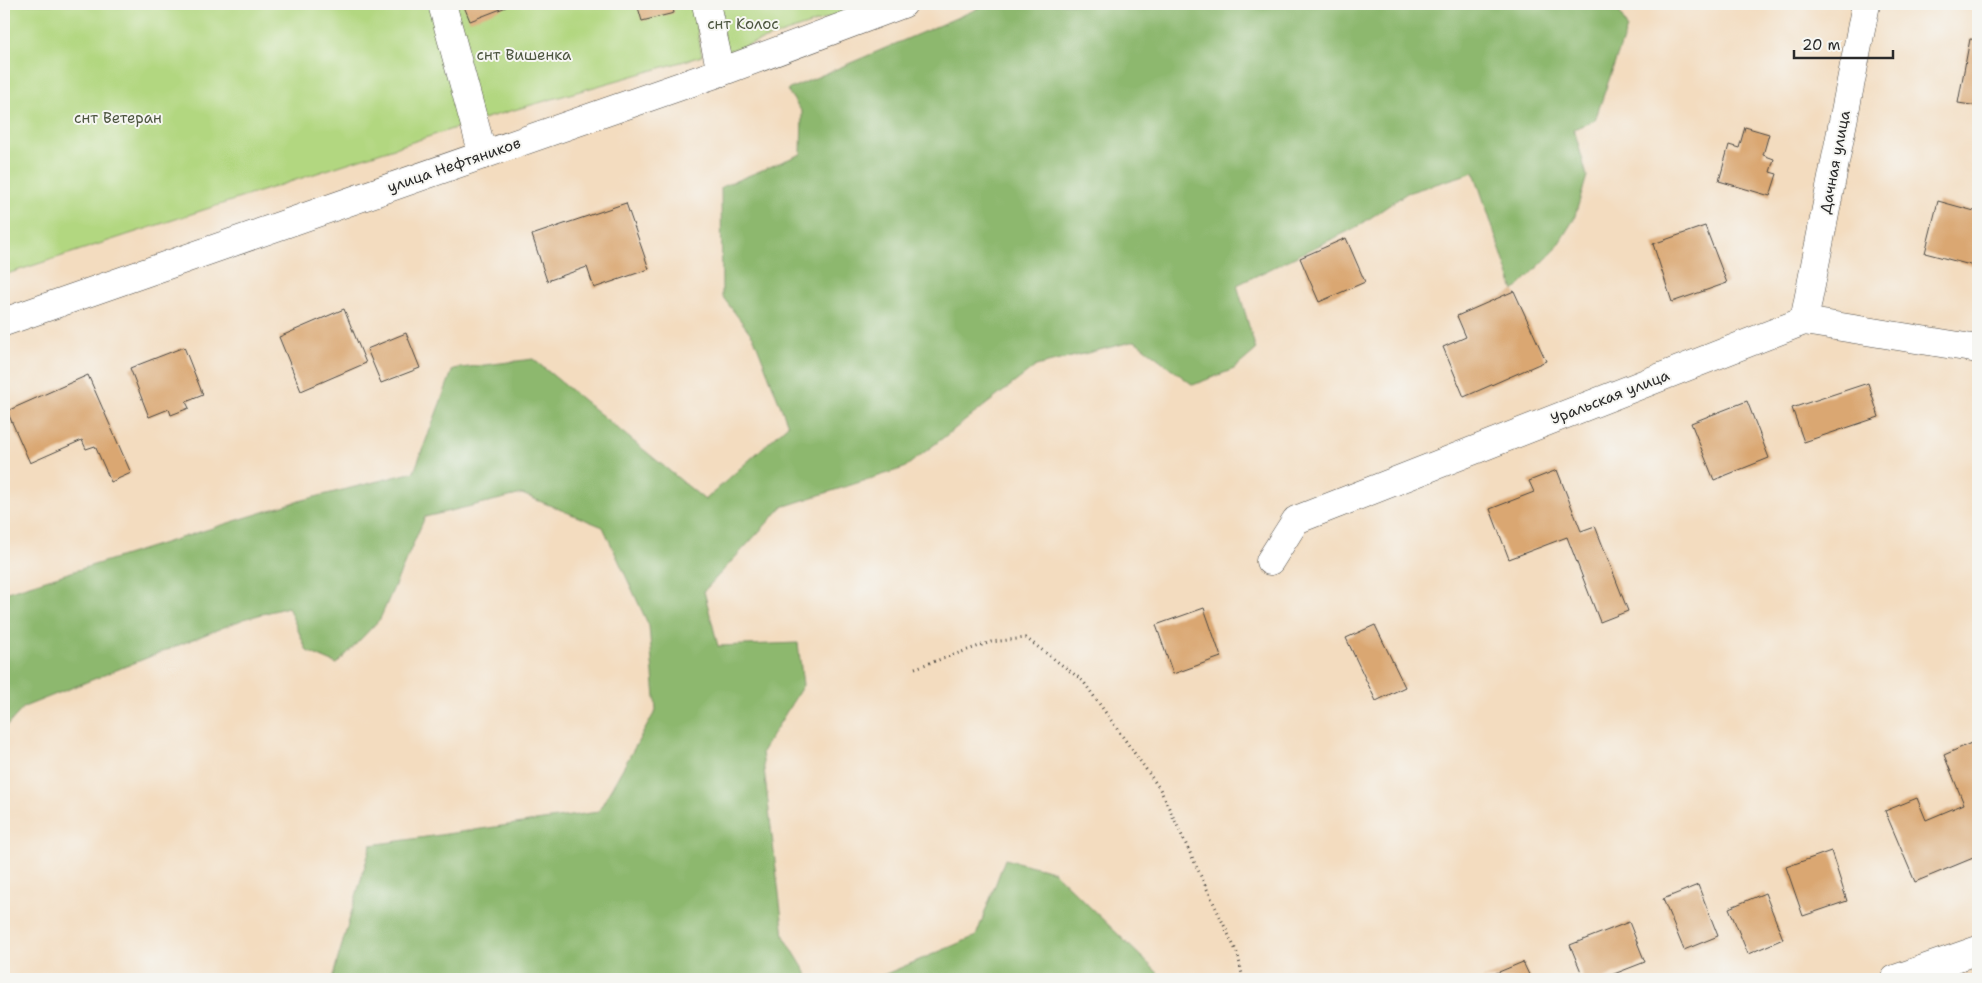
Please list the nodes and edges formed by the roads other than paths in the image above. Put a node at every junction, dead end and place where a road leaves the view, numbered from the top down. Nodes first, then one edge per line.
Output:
1 (442, 4) edge
2 (706, 4) edge
3 (904, 4) edge
4 (1866, 4) edge
5 (721, 72) junction
6 (483, 155) junction
7 (1804, 321) junction
8 (4, 322) edge
9 (1978, 350) edge
10 (1270, 561) dead end
11 (1978, 950) edge
12 (1894, 979) edge

1 - 6 street
2 - 5 street
3 - 5 street, улица Нефтяников
4 - 7 street, Дачная улица
5 - 6 street, улица Нефтяников
6 - 8 street, улица Нефтяников
7 - 9 street
7 - 10 street, Уральская улица
11 - 12 street

